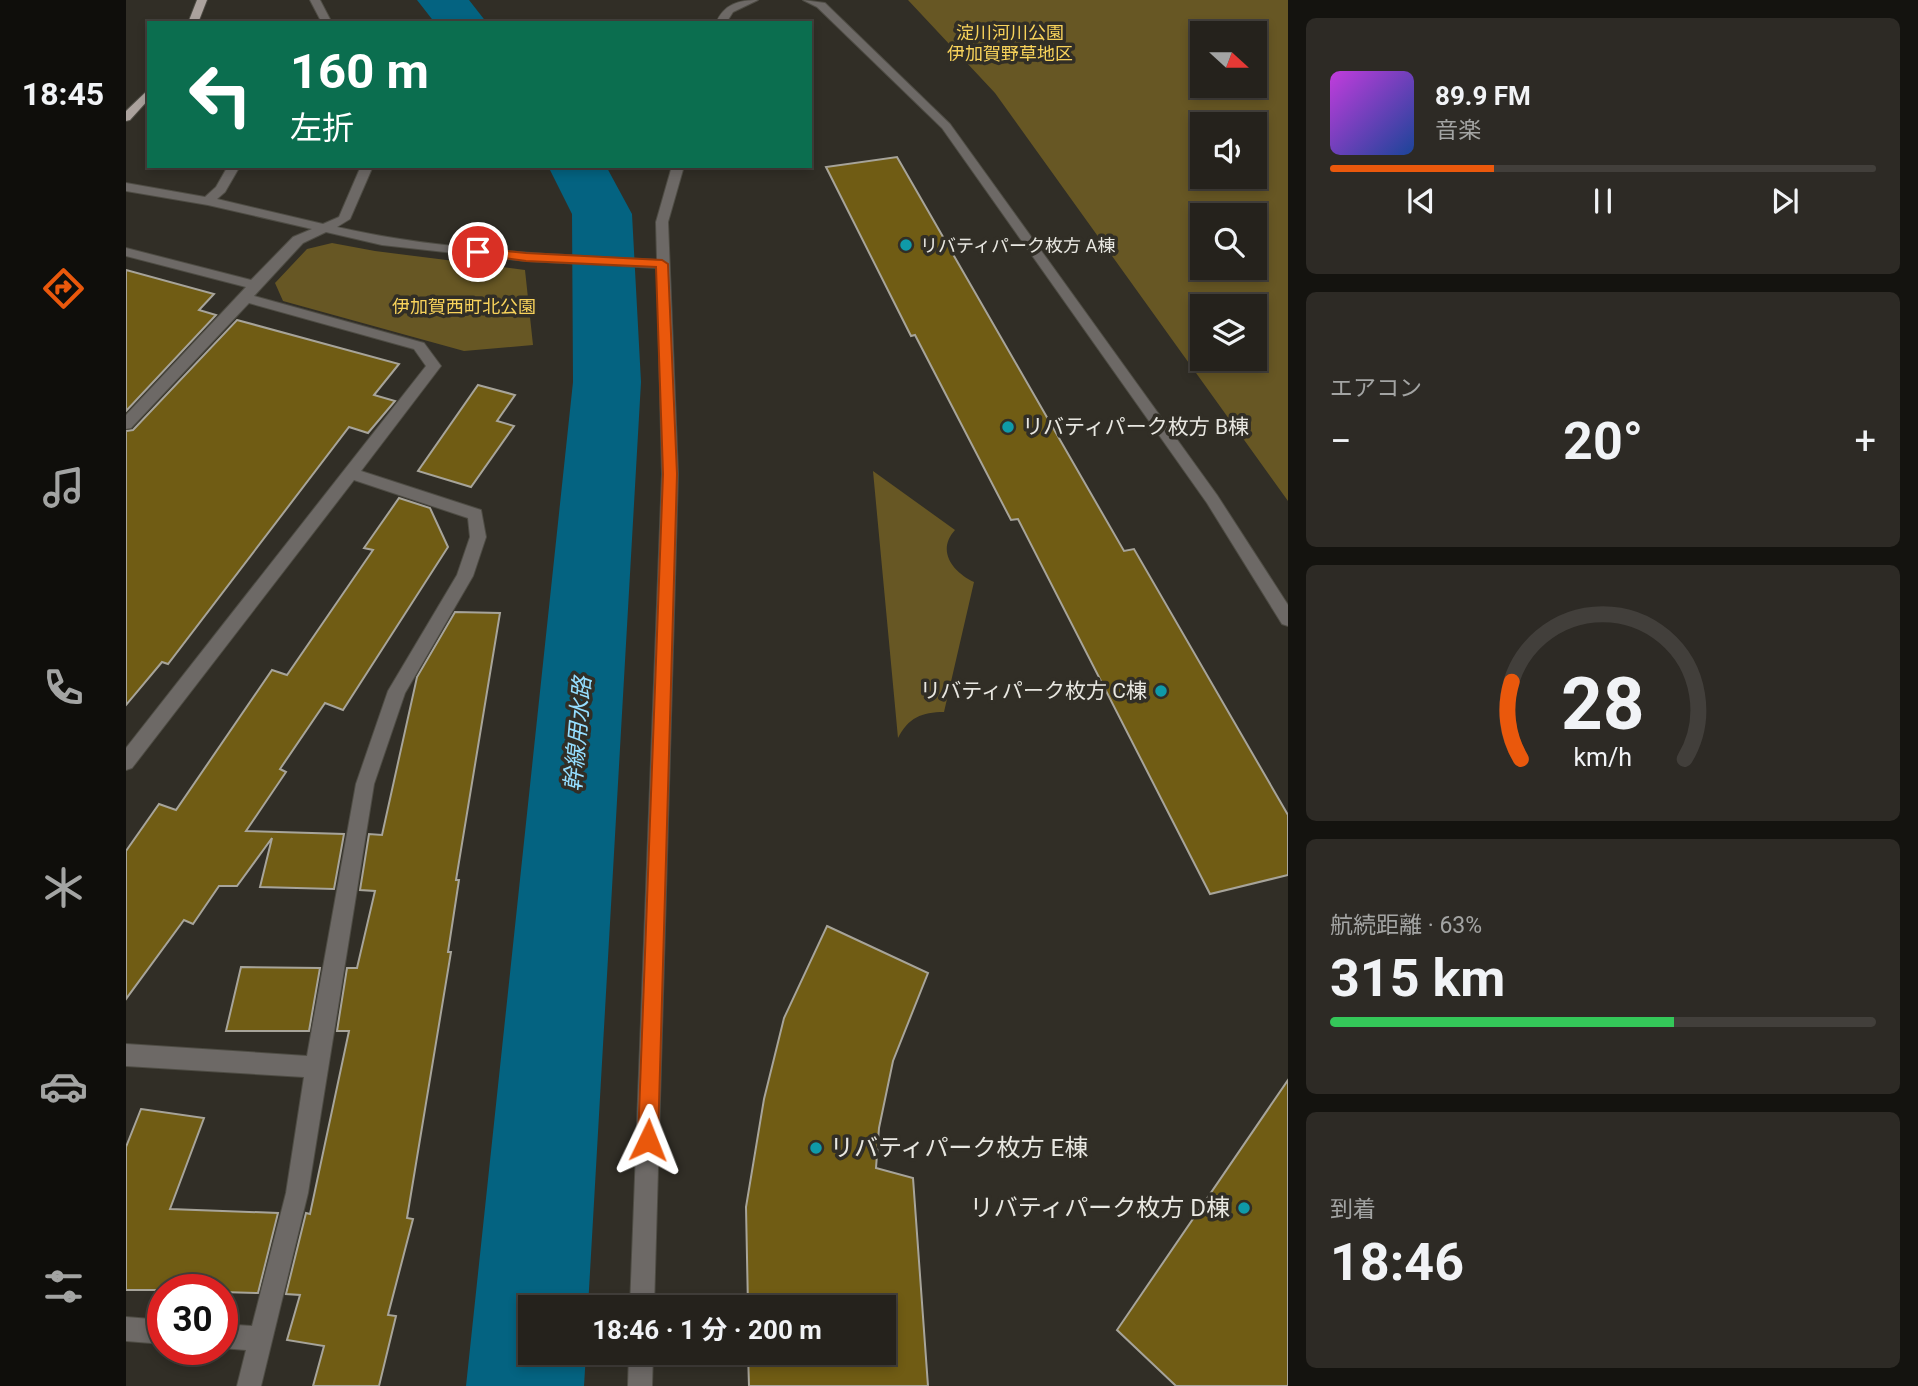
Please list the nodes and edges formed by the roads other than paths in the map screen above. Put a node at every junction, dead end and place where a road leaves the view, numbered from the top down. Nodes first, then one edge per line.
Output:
1 (202, 0) edge
2 (315, 0) edge
3 (753, 0) edge
4 (808, 0) edge
5 (194, 21) edge
6 (326, 21) edge
7 (722, 21) edge
8 (147, 94) edge
9 (126, 118) edge
10 (233, 168) edge
11 (366, 168) edge
12 (677, 168) edge
13 (126, 187) edge
14 (208, 201) junction
15 (320, 228) junction
16 (126, 252) edge
17 (662, 264) junction
18 (250, 292) junction
19 (126, 424) edge
20 (351, 473) junction
21 (1288, 619) edge
22 (126, 762) edge
23 (128, 1060) edge
24 (316, 1067) junction
25 (642, 1295) edge
26 (126, 1329) edge
27 (147, 1331) edge
28 (238, 1337) edge
29 (260, 1339) junction
30 (641, 1365) edge
31 (248, 1386) edge
32 (640, 1386) edge

1 - 5 main road
2 - 6 street
3 - 7 street
4 - 21 street
8 - 9 main road
10 - 14 street
11 - 15 street
12 - 17 street
13 - 14 street
14 - 15 street
15 - 17 street
15 - 18 street
16 - 18 street
17 - 25 street
18 - 19 street
18 - 20 street
20 - 22 street
20 - 24 street
23 - 24 street
24 - 29 street
26 - 27 street
28 - 29 street
29 - 31 street
30 - 32 street

